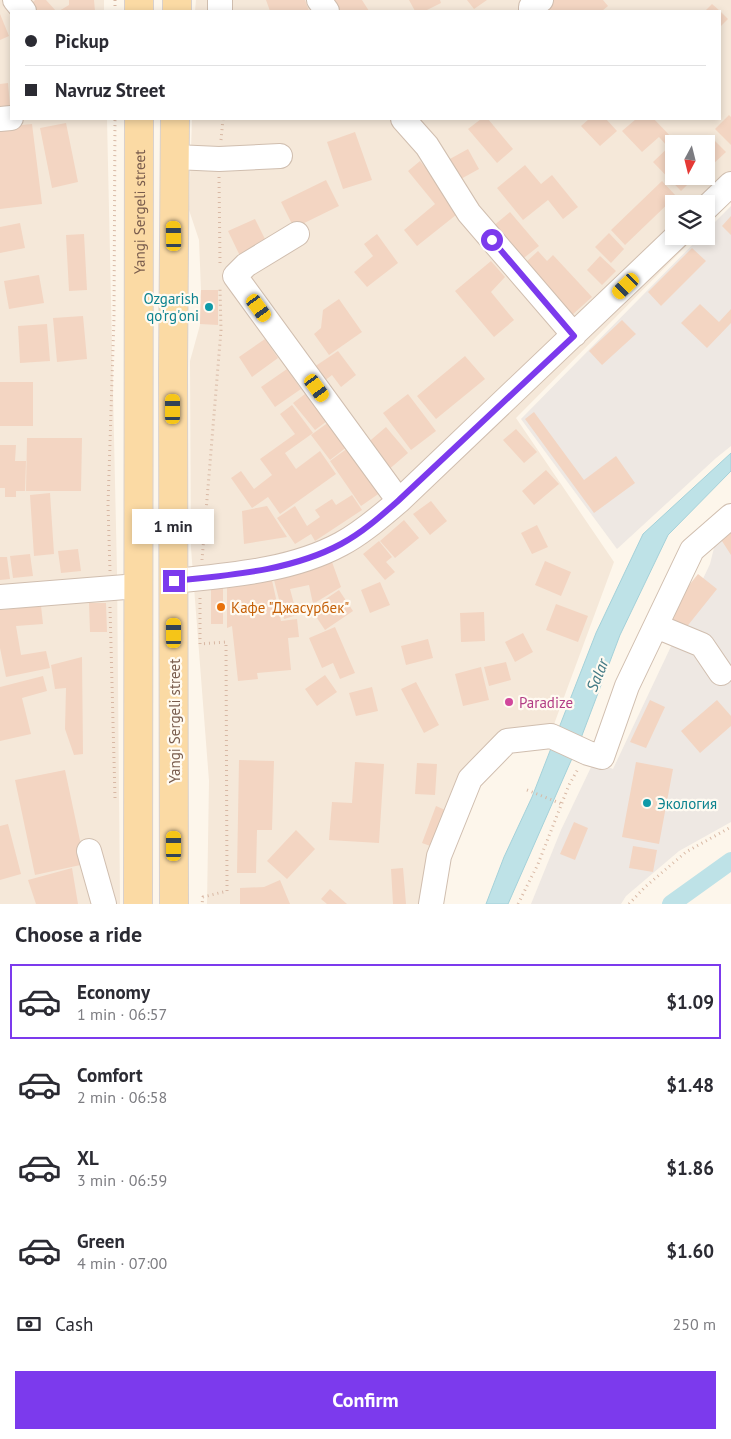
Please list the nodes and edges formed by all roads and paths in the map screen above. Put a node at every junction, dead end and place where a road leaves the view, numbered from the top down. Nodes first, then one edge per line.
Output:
1 (15, 0) edge
2 (23, 10) edge
3 (115, 120) edge
4 (139, 120) edge
5 (175, 120) edge
6 (223, 120) edge
7 (403, 120) edge
8 (280, 156) dead end
9 (175, 157) junction
10 (218, 159) junction
11 (297, 234) dead end
12 (668, 245) edge
13 (220, 263) dead end
14 (220, 282) dead end
15 (574, 336) junction
16 (399, 500) junction
17 (731, 516) edge
18 (187, 580) junction
19 (138, 586) junction
20 (110, 588) junction
21 (0, 597) edge
22 (656, 626) junction
23 (721, 673) dead end
24 (588, 753) junction
25 (527, 790) dead end
26 (115, 804) dead end
27 (562, 804) junction
28 (731, 827) edge
29 (89, 851) dead end
30 (104, 904) edge
31 (138, 904) edge
32 (174, 904) edge
33 (202, 904) edge
34 (431, 904) edge
35 (518, 904) edge
36 (629, 904) edge

1 - 2 street
3 - 20 path
4 - 19 main road, Yangi Sergeli street
5 - 9 main road, Yangi Sergeli street
6 - 10 path
7 - 15 street
8 - 10 street
9 - 10 street
9 - 18 main road, Yangi Sergeli street
10 - 13 path
11 - 16 street
12 - 15 street
14 - 18 path
15 - 16 street
16 - 18 street
17 - 22 street
18 - 32 main road, Yangi Sergeli street
18 - 33 path
19 - 20 street
19 - 31 main road, Yangi Sergeli street
20 - 21 street
20 - 26 path
22 - 23 street
22 - 24 street
24 - 27 path
24 - 34 street
25 - 27 path
27 - 35 path
28 - 36 path
29 - 30 street

